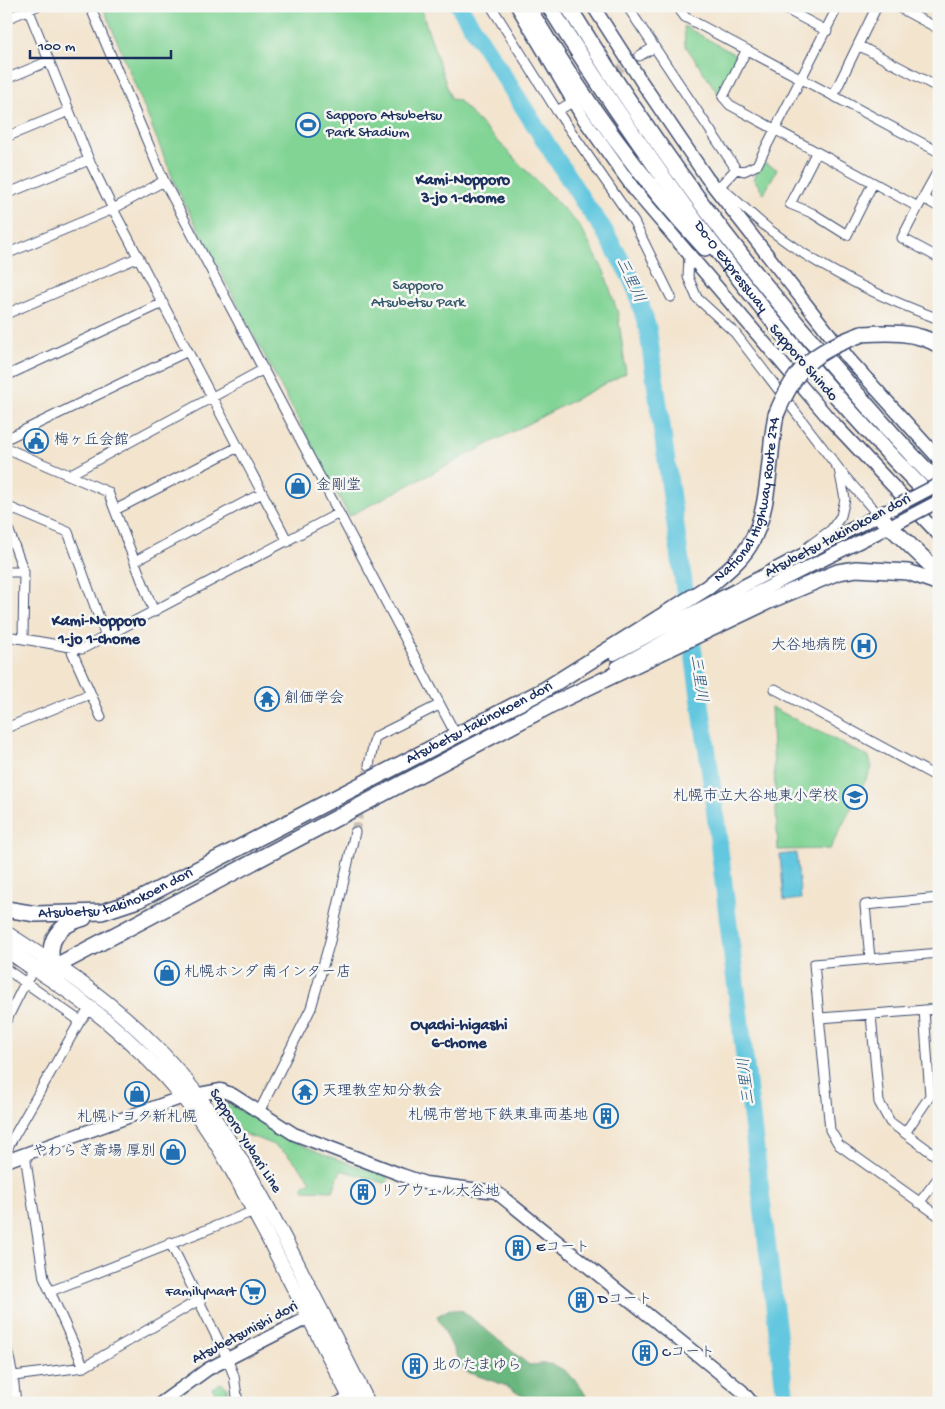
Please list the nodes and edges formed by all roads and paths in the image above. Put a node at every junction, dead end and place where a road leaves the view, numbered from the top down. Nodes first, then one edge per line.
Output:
1 (90, 6) edge
2 (491, 6) edge
3 (517, 6) edge
4 (527, 6) edge
5 (549, 6) edge
6 (568, 6) edge
7 (594, 6) edge
8 (627, 6) edge
9 (677, 6) edge
10 (780, 6) edge
11 (838, 6) edge
12 (877, 6) edge
13 (896, 6) edge
14 (31, 8) edge
15 (6, 19) edge
16 (939, 29) edge
17 (827, 31) junction
18 (858, 45) junction
19 (653, 48) junction
20 (746, 51) junction
21 (639, 56) tunnel mouth
22 (50, 61) junction
23 (6, 78) edge
24 (802, 79) junction
25 (939, 88) edge
26 (833, 96) junction
27 (569, 104) dead end
28 (69, 111) junction
29 (557, 111) junction
30 (776, 130) junction
31 (6, 137) edge
32 (939, 152) edge
33 (816, 153) junction
34 (89, 160) junction
35 (736, 169) junction
36 (939, 169) edge
37 (707, 178) junction
38 (164, 181) junction
39 (873, 183) junction
40 (720, 186) junction
41 (6, 194) edge
42 (923, 198) junction
43 (918, 207) junction
44 (939, 207) edge
45 (113, 209) junction
46 (6, 254) edge
47 (689, 256) junction
48 (139, 257) junction
49 (939, 258) edge
50 (672, 297) dead end
51 (163, 304) junction
52 (764, 311) junction
53 (6, 314) edge
54 (939, 320) edge
55 (939, 345) edge
56 (188, 351) junction
57 (264, 369) junction
58 (6, 376) edge
59 (212, 397) junction
60 (6, 439) edge
61 (238, 447) junction
62 (6, 448) edge
63 (939, 459) edge
64 (839, 469) junction
65 (69, 475) junction
66 (939, 483) edge
67 (262, 493) junction
68 (939, 501) edge
69 (6, 506) edge
70 (939, 506) edge
71 (115, 510) junction
72 (884, 512) junction
73 (339, 513) junction
74 (6, 523) edge
75 (894, 524) junction
76 (939, 535) edge
77 (288, 542) junction
78 (135, 561) junction
79 (785, 564) junction
80 (6, 572) edge
81 (24, 572) junction
82 (939, 573) edge
83 (939, 583) edge
84 (154, 612) junction
85 (717, 613) junction
86 (6, 636) edge
87 (106, 637) junction
88 (23, 639) junction
89 (641, 646) junction
90 (70, 647) junction
91 (775, 689) dead end
92 (544, 690) joint
93 (90, 694) junction
94 (439, 705) junction
95 (551, 705) joint
96 (101, 718) dead end
97 (6, 728) edge
98 (456, 735) junction
99 (369, 765) tunnel mouth
100 (939, 778) edge
101 (355, 832) tunnel mouth
102 (939, 898) edge
103 (6, 909) edge
104 (102, 912) junction
105 (6, 932) edge
106 (6, 949) edge
107 (939, 953) edge
108 (870, 959) junction
109 (54, 964) junction
110 (6, 969) edge
111 (36, 969) junction
112 (25, 983) junction
113 (58, 983) junction
114 (92, 1007) junction
115 (939, 1009) edge
116 (924, 1010) junction
117 (872, 1015) junction
118 (820, 1018) junction
119 (6, 1021) edge
120 (80, 1021) junction
121 (190, 1096) junction
122 (259, 1112) junction
123 (905, 1133) junction
124 (25, 1154) junction
125 (6, 1155) edge
126 (939, 1158) edge
127 (6, 1161) edge
128 (939, 1177) edge
129 (919, 1203) junction
130 (254, 1211) junction
131 (939, 1216) edge
132 (170, 1242) junction
133 (51, 1291) junction
134 (199, 1300) junction
135 (315, 1314) junction
136 (6, 1344) edge
137 (228, 1358) junction
138 (84, 1367) junction
139 (10, 1376) edge
140 (352, 1400) edge
141 (16, 1403) edge
142 (161, 1403) edge
143 (238, 1403) edge
144 (335, 1403) edge
145 (368, 1403) edge
146 (752, 1403) edge

1 - 38 street
2 - 29 street
3 - 47 street, Sapporo Shindo
4 - 52 highway
5 - 52 highway, Do-O Expressway
6 - 66 highway, Do-O Expressway
7 - 37 street
8 - 19 street
9 - 20 street
10 - 17 street
11 - 17 street
12 - 18 street
13 - 16 street
14 - 15 street
14 - 22 street
17 - 24 street
18 - 25 street
18 - 26 street
19 - 21 street
19 - 35 street
20 - 24 street
20 - 30 street
22 - 23 street
22 - 28 street
24 - 26 street
24 - 30 street
26 - 32 street
27 - 29 street
28 - 31 street
28 - 34 street
29 - 50 street
30 - 33 street
30 - 35 street
33 - 39 street
33 - 39 street
34 - 41 street
34 - 45 street
35 - 40 street
36 - 42 street
37 - 40 street
37 - 63 street
38 - 45 street
38 - 57 street
39 - 43 street
40 - 54 street
42 - 43 street
42 - 44 street
43 - 49 street
45 - 46 street
45 - 48 street
47 - 64 street
47 - 76 street, Sapporo Shindo
48 - 51 street
48 - 53 street
51 - 56 street
51 - 58 street
52 - 70 highway, Do-O Expressway
55 - 89 highway, National Highway Route 274, bridge
56 - 59 street
56 - 60 street
57 - 59 street
57 - 73 street
59 - 61 street
59 - 65 street
61 - 67 street
61 - 71 street
62 - 65 street
64 - 72 street
64 - 79 street
65 - 71 street
66 - 72 street, Atsubetsu takinokoen dori, bridge
67 - 77 street
67 - 78 street
68 - 75 street, Atsubetsu takinokoen dori, bridge
69 - 87 street
71 - 78 street
72 - 75 highway
72 - 79 street, Atsubetsu takinokoen dori
73 - 77 street
73 - 94 street
74 - 81 street
75 - 82 highway
75 - 85 street, Atsubetsu takinokoen dori
77 - 84 street
78 - 84 street
79 - 85 street, Atsubetsu takinokoen dori
80 - 81 street
81 - 88 street
83 - 85 highway, National Highway Route 274
84 - 87 street
85 - 89 highway, National Highway Route 274
85 - 89 street, Atsubetsu takinokoen dori
86 - 88 street
87 - 90 street
88 - 90 street
89 - 92 highway, National Highway Route 274
89 - 95 highway, National Highway Route 274
90 - 93 street
91 - 100 street
92 - 98 highway, Atsubetsu takinokoen dori
93 - 96 street
93 - 97 street
94 - 98 street
94 - 99 street
95 - 109 highway, Atsubetsu takinokoen dori
98 - 104 highway, Atsubetsu takinokoen dori
101 - 122 street
102 - 108 street
103 - 104 highway, Atsubetsu takinokoen dori
104 - 109 highway
105 - 109 main road, Sapporo Yubari Line
106 - 111 highway
107 - 108 street
108 - 118 street
109 - 111 highway, Atsubetsu takinokoen dori
109 - 113 highway
109 - 121 main road, Sapporo Yubari Line
110 - 112 street
111 - 112 street
111 - 113 main road, Sapporo Yubari Line
112 - 119 street
112 - 120 street
113 - 114 main road, Sapporo Yubari Line
114 - 120 street
114 - 121 main road, Sapporo Yubari Line
115 - 116 street
116 - 117 street
116 - 123 street
117 - 118 street
117 - 123 street
118 - 129 street
120 - 125 street
121 - 122 street
121 - 124 street
121 - 130 main road, Sapporo Yubari Line
121 - 135 main road, Sapporo Yubari Line
122 - 146 street
123 - 126 street
124 - 127 street
124 - 133 street
128 - 129 street
129 - 131 street
130 - 132 street
130 - 135 main road, Sapporo Yubari Line
132 - 133 street
132 - 134 street
133 - 138 street
134 - 137 street
134 - 138 street
135 - 137 street, Atsubetsunishi dori
135 - 140 main road, Sapporo Yubari Line
135 - 145 main road, Sapporo Yubari Line
136 - 139 street
137 - 142 street, Atsubetsunishi dori
137 - 143 street
138 - 139 street
139 - 141 street
140 - 144 street

